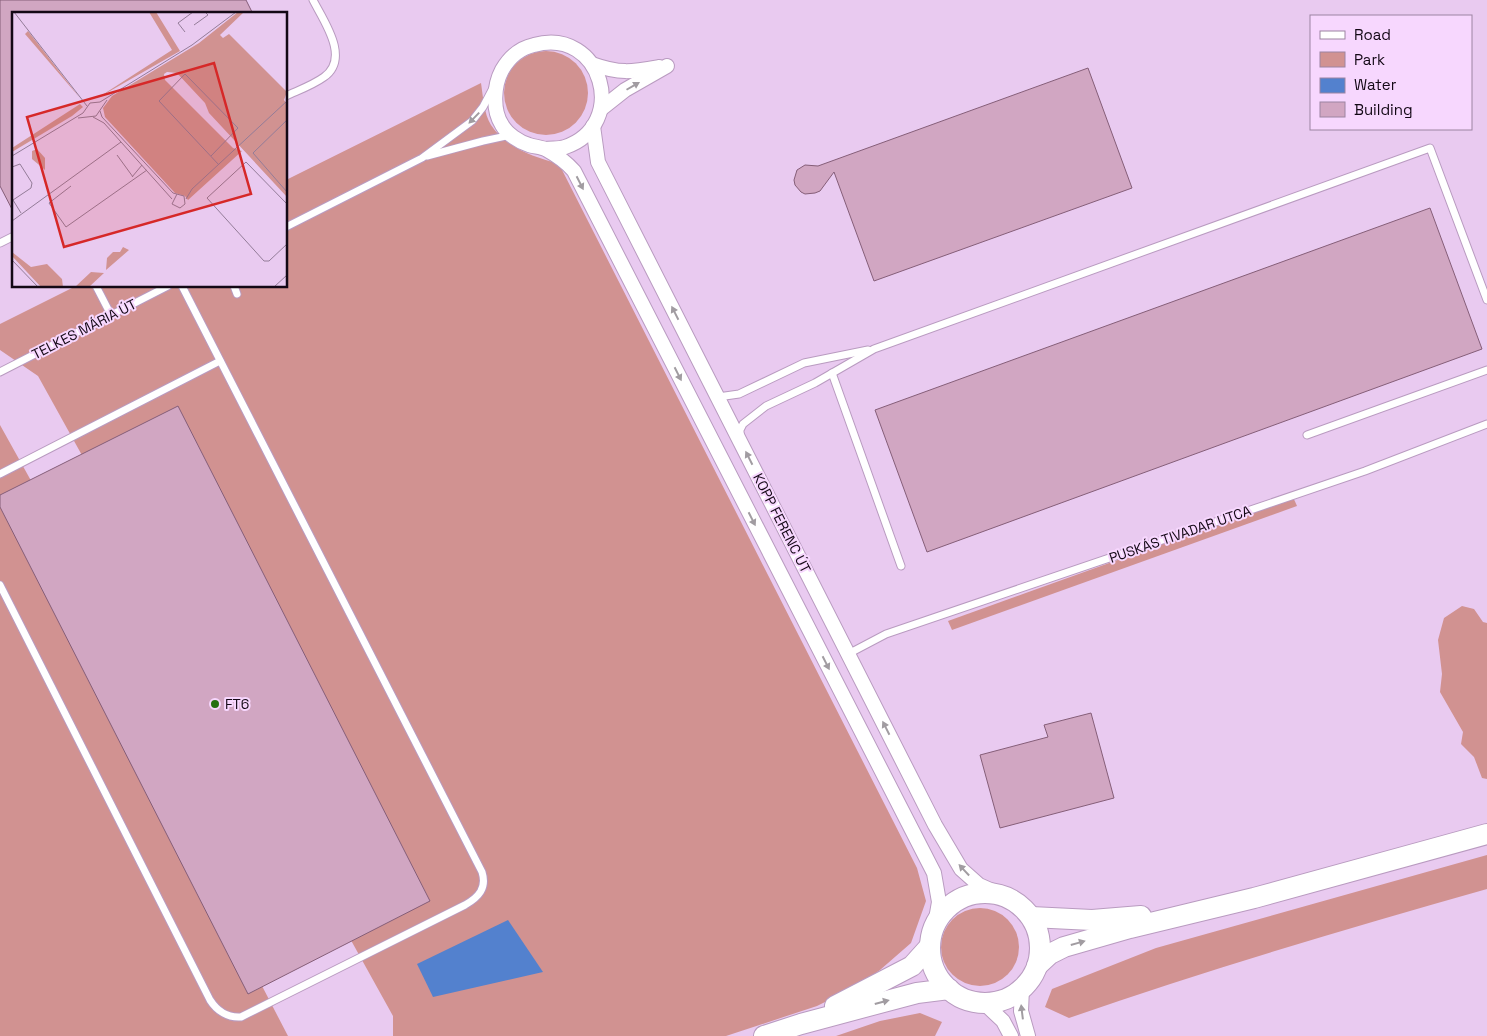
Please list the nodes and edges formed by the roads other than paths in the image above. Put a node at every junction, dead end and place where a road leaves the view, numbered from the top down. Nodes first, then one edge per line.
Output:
1 (313, 0) edge
2 (592, 64) junction
3 (499, 76) junction
4 (288, 95) edge
5 (601, 109) junction
6 (593, 126) junction
7 (512, 135) junction
8 (546, 149) junction
9 (422, 158) junction
10 (288, 226) edge
11 (12, 237) edge
12 (0, 243) edge
13 (97, 288) edge
14 (164, 288) edge
15 (183, 288) edge
16 (235, 288) edge
17 (237, 294) dead end
18 (1487, 300) edge
19 (111, 315) junction
20 (874, 349) junction
21 (220, 360) junction
22 (1487, 370) edge
23 (0, 372) edge
24 (832, 373) junction
25 (718, 397) junction
26 (1487, 424) edge
27 (1307, 435) dead end
28 (740, 440) junction
29 (0, 474) edge
30 (902, 566) dead end
31 (0, 585) edge
32 (848, 654) junction
33 (1487, 834) edge
34 (1004, 896) junction
35 (1197, 911) junction
36 (1031, 917) junction
37 (934, 925) junction
38 (930, 946) junction
39 (1037, 966) junction
40 (1022, 988) junction
41 (949, 989) junction
42 (984, 1004) junction
43 (801, 1024) junction
44 (764, 1036) edge
45 (1012, 1036) edge
46 (1028, 1036) edge

1 - 4 lane
2 - 3 street
2 - 5 street
5 -> 2 street
3 - 7 street
3 -> 9 lane
5 - 6 street
6 - 8 street
25 -> 6 street, KOPP FERENC ÚT
7 - 8 street
7 - 9 lane
8 -> 37 street, KOPP FERENC ÚT
9 - 10 lane
11 - 12 lane
13 - 19 lane
14 - 19 lane, TELKES MÁRIA ÚT
15 - 21 lane
16 - 17 lane
18 - 20 lane
19 - 23 lane, TELKES MÁRIA ÚT
20 - 24 lane
20 - 25 lane
21 - 29 lane
21 - 31 lane
22 - 27 lane
24 - 28 lane
24 - 30 lane
25 - 28 street, KOPP FERENC ÚT
26 - 32 lane, PUSKÁS TIVADAR UTCA
32 -> 28 street, KOPP FERENC ÚT
34 -> 32 street, KOPP FERENC ÚT
33 - 35 main road
34 - 36 main road
34 - 37 main road
35 - 36 main road
39 -> 35 main road
36 - 39 main road
37 - 38 main road
38 - 41 main road
38 - 43 main road
39 - 40 main road
40 - 42 main road
46 -> 40 street
41 - 42 main road
43 -> 41 main road
42 - 45 street
43 - 44 main road

